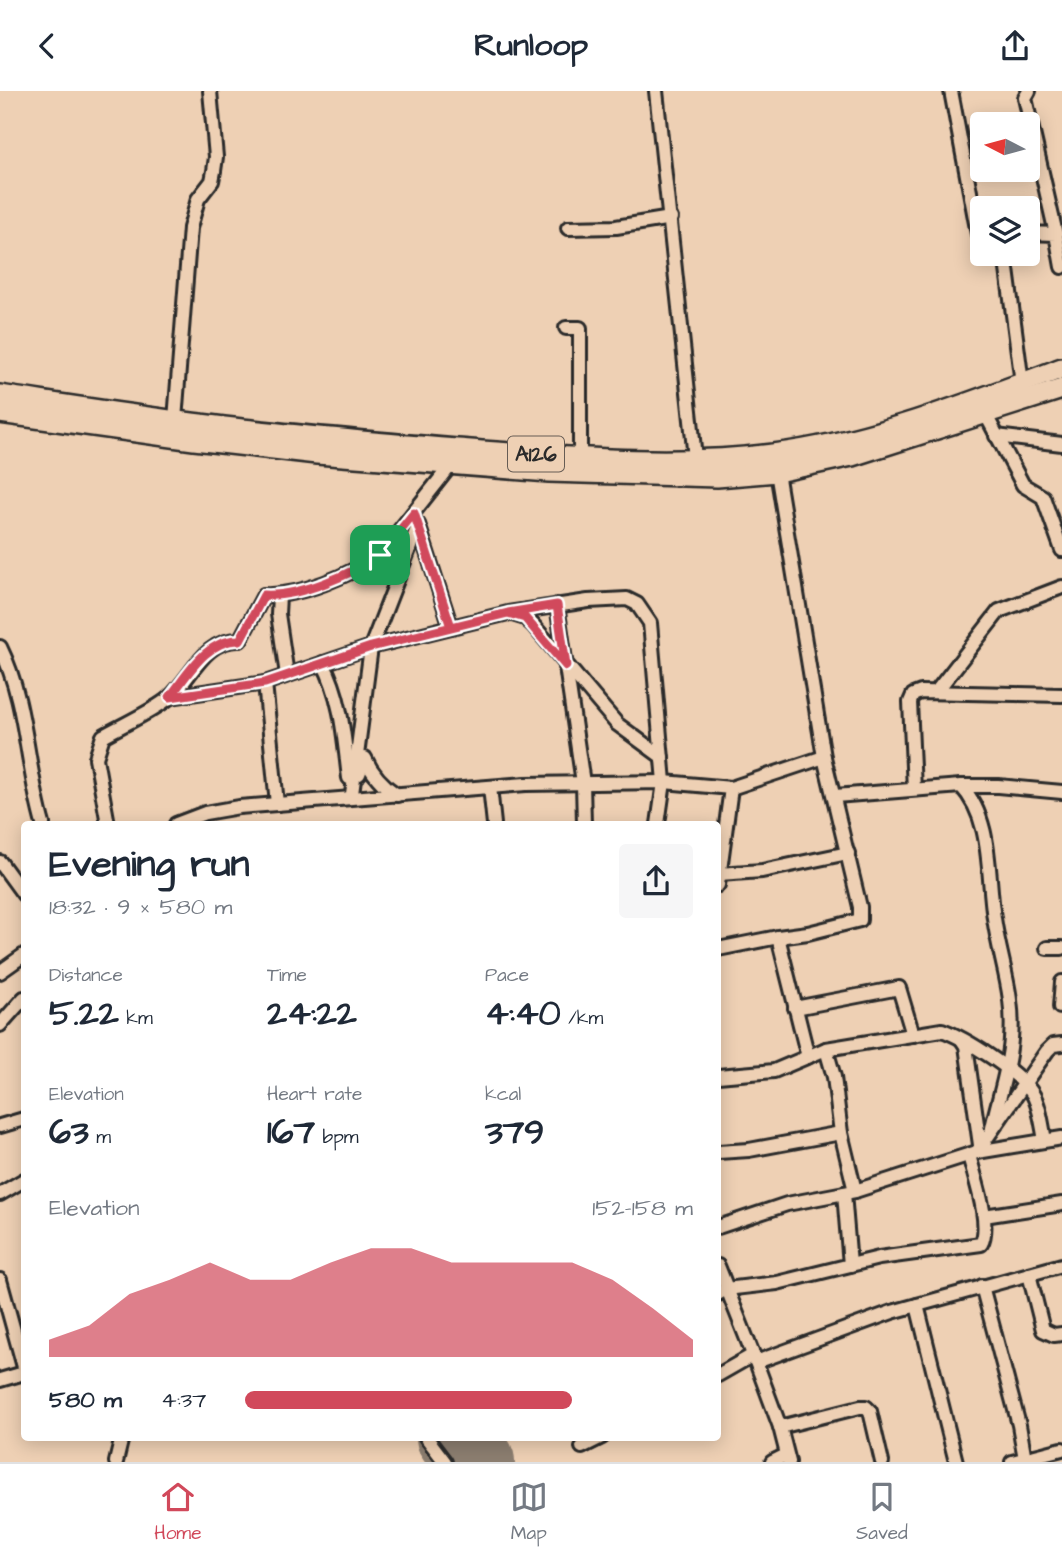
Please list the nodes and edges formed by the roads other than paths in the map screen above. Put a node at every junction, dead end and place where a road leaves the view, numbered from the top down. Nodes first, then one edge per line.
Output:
1 (211, 91) edge
2 (656, 91) edge
3 (951, 91) edge
4 (1026, 92) edge
5 (971, 196) edge
6 (671, 218) junction
7 (568, 227) dead end
8 (1040, 233) edge
9 (1056, 234) junction
10 (1007, 266) edge
11 (1062, 267) edge
12 (566, 328) dead end
13 (1062, 368) edge
14 (1022, 383) junction
15 (1062, 389) edge
16 (0, 395) edge
17 (0, 412) edge
18 (986, 415) junction
19 (175, 420) junction
20 (996, 436) junction
21 (1062, 444) edge
22 (580, 457) junction
23 (695, 458) junction
24 (451, 465) junction
25 (777, 472) junction
26 (416, 520) junction
27 (1062, 550) edge
28 (1062, 587) edge
29 (279, 596) junction
30 (557, 605) junction
31 (508, 613) junction
32 (451, 627) junction
33 (0, 647) edge
34 (371, 647) junction
35 (323, 663) junction
36 (566, 666) junction
37 (287, 675) junction
38 (265, 683) junction
39 (936, 692) junction
40 (1062, 695) edge
41 (170, 697) junction
42 (662, 757) junction
43 (824, 757) junction
44 (664, 782) junction
45 (583, 783) junction
46 (961, 786) junction
47 (490, 787) junction
48 (731, 788) junction
49 (914, 789) junction
50 (1062, 792) edge
51 (397, 795) junction
52 (352, 796) junction
53 (835, 796) junction
54 (276, 804) junction
55 (42, 821) edge
56 (107, 821) edge
57 (184, 821) edge
58 (494, 821) edge
59 (584, 821) edge
60 (658, 821) edge
61 (848, 853) junction
62 (721, 859) edge
63 (2, 867) edge
64 (721, 879) edge
65 (21, 891) edge
66 (778, 937) junction
67 (721, 948) edge
68 (1047, 948) dead end
69 (1062, 948) edge
70 (21, 957) edge
71 (0, 972) edge
72 (1062, 982) edge
73 (21, 1001) edge
74 (1060, 1007) dead end
75 (795, 1008) junction
76 (0, 1025) edge
77 (913, 1035) junction
78 (962, 1040) junction
79 (1062, 1044) edge
80 (826, 1049) junction
81 (808, 1056) junction
82 (1005, 1067) junction
83 (721, 1076) edge
84 (1023, 1083) junction
85 (21, 1120) edge
86 (0, 1126) edge
87 (992, 1128) junction
88 (841, 1133) junction
89 (1062, 1138) edge
90 (1045, 1140) junction
91 (975, 1151) junction
92 (721, 1152) edge
93 (21, 1182) edge
94 (850, 1192) junction
95 (0, 1194) edge
96 (1062, 1204) edge
97 (984, 1216) junction
98 (721, 1226) edge
99 (850, 1265) junction
100 (1062, 1265) edge
101 (1028, 1274) junction
102 (0, 1280) edge
103 (982, 1286) junction
104 (722, 1291) edge
105 (917, 1305) junction
106 (1062, 1334) edge
107 (21, 1356) edge
108 (755, 1358) junction
109 (21, 1374) edge
110 (721, 1374) edge
111 (0, 1380) edge
112 (780, 1427) junction
113 (121, 1441) edge
114 (429, 1441) edge
115 (594, 1441) edge
116 (582, 1447) dead end
117 (1062, 1449) edge
118 (787, 1458) edge
119 (1018, 1460) edge
120 (116, 1462) edge
121 (445, 1462) edge
122 (772, 1462) edge
123 (882, 1462) edge
124 (956, 1462) edge

1 - 19 street
2 - 6 street
3 - 5 street
4 - 9 street
6 - 7 street
6 - 23 street
8 - 9 street
9 - 11 street
10 - 14 street
12 - 22 street
13 - 14 highway, A126
14 - 23 highway, A126
15 - 18 highway, A126
16 - 19 highway, A126
17 - 24 highway, A126
18 - 20 street
18 - 25 highway, A126
19 - 22 highway, A126
20 - 21 street
20 - 27 street
22 - 23 highway, A126
24 - 25 highway, A126
24 - 26 street
25 - 43 street
26 - 29 street
26 - 32 street
26 - 34 street
28 - 39 street
29 - 37 street
29 - 41 street
30 - 31 street
30 - 36 street
30 - 42 street
31 - 32 street
31 - 36 street
32 - 34 street
33 - 55 street
34 - 35 street
34 - 52 street
35 - 37 street
35 - 52 street
36 - 42 street
36 - 45 street
37 - 38 street
38 - 41 street
38 - 54 street
39 - 40 street
39 - 49 street
41 - 56 street
42 - 44 street
43 - 48 street
43 - 53 street
44 - 45 street
44 - 48 street
44 - 60 street
45 - 47 street
45 - 59 street
46 - 49 street
46 - 50 street
46 - 82 street
47 - 51 street
47 - 58 street
48 - 62 street
49 - 53 street
51 - 52 street
51 - 52 street
52 - 54 street
53 - 61 street
54 - 57 street
61 - 64 street
61 - 66 street
63 - 65 street
66 - 67 street
66 - 75 street
68 - 69 street
70 - 71 street
72 - 74 street
73 - 76 street
75 - 77 street
75 - 81 street
77 - 78 street
77 - 80 street
78 - 82 street
78 - 91 street
79 - 84 street
80 - 81 street
80 - 88 street
81 - 83 street
82 - 84 street
82 - 87 street
84 - 87 street
84 - 90 street
85 - 86 street
87 - 91 street
88 - 92 street
88 - 94 street
89 - 90 street
90 - 91 street
91 - 94 street
91 - 97 street
93 - 95 street
94 - 98 street
94 - 99 street
96 - 97 street
97 - 99 street
99 - 104 street
100 - 101 street
101 - 103 street
101 - 106 street
102 - 107 street
103 - 105 street
103 - 119 street
104 - 108 street
105 - 108 street
105 - 124 street
108 - 110 street
108 - 112 street
109 - 111 street
112 - 118 street
112 - 123 street
113 - 120 street
114 - 121 street
115 - 116 street
117 - 119 street
118 - 122 street

